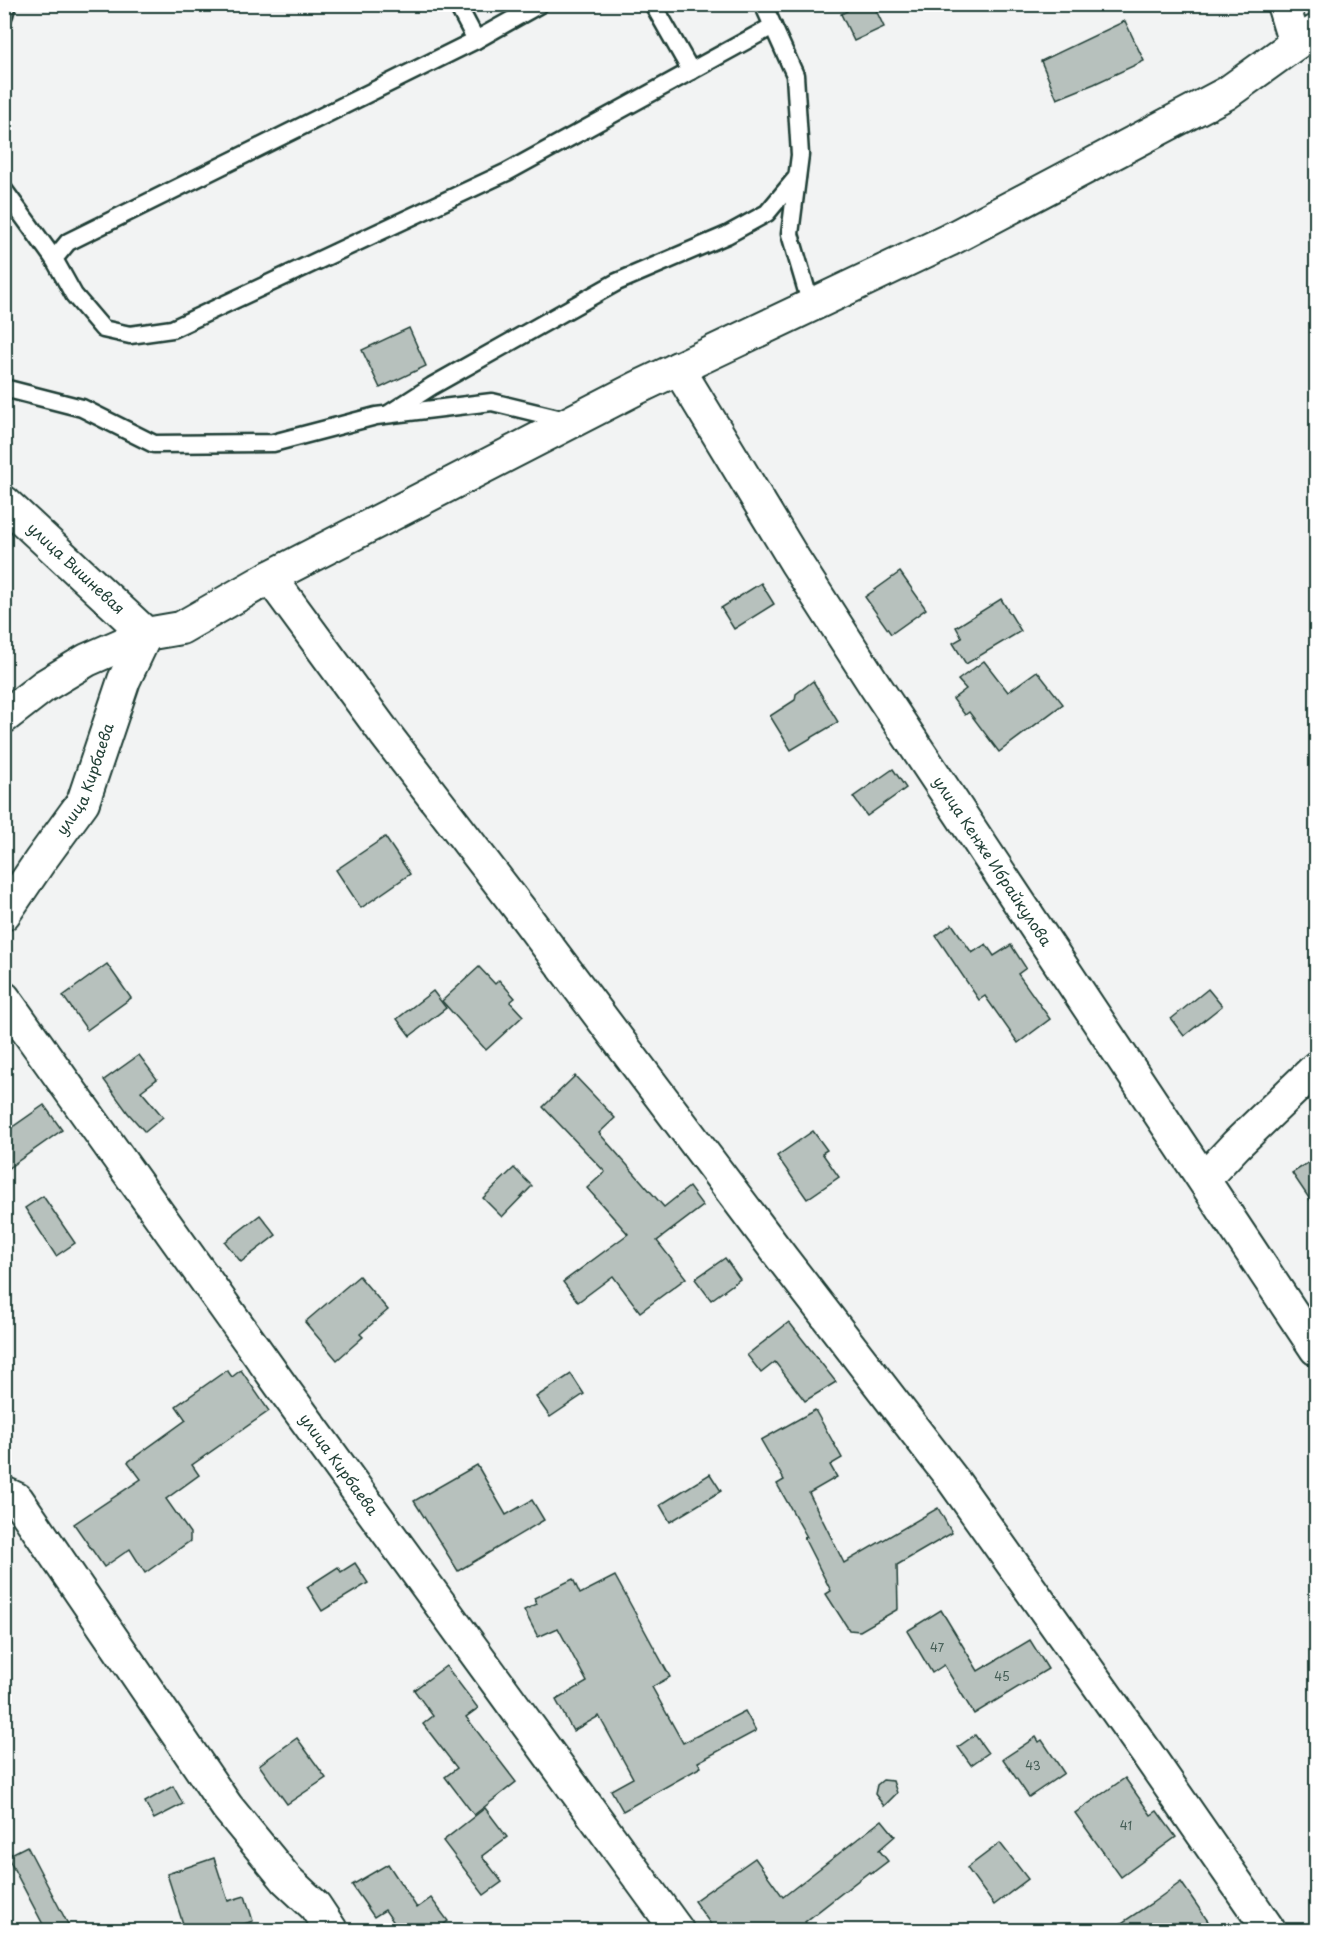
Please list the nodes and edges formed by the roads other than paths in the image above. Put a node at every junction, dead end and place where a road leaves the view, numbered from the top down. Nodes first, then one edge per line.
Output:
1 (7, 4) edge
2 (458, 4) edge
3 (540, 4) edge
4 (653, 4) edge
5 (664, 4) edge
6 (763, 4) edge
7 (1283, 4) edge
8 (4, 15) edge
9 (663, 23) junction
10 (773, 26) junction
11 (1306, 37) edge
12 (476, 40) junction
13 (691, 71) junction
14 (797, 177) junction
15 (4, 190) edge
16 (54, 259) junction
17 (811, 305) junction
18 (678, 368) junction
19 (4, 388) edge
20 (387, 415) junction
21 (571, 422) junction
22 (4, 502) edge
23 (270, 577) junction
24 (146, 634) junction
25 (4, 717) edge
26 (4, 914) edge
27 (4, 998) edge
28 (1317, 1068) edge
29 (1204, 1179) junction
30 (1317, 1349) edge
31 (5, 1492) edge
32 (332, 1930) edge
33 (677, 1930) edge
34 (1269, 1930) edge

1 - 8 lane
2 - 12 lane
3 - 12 lane
4 - 9 lane
5 - 9 lane
6 - 10 lane
7 - 11 street
9 - 13 lane
10 - 13 lane
10 - 14 lane
11 - 17 street
12 - 16 lane
13 - 16 lane
14 - 17 lane
14 - 20 lane
15 - 16 lane
17 - 18 street
18 - 21 street
18 - 29 street, улица Кенже Ибрайкулова
19 - 20 lane
20 - 21 lane
21 - 23 street
22 - 24 street, улица Вишневая
23 - 24 street
23 - 34 street
24 - 25 street
24 - 26 street, улица Кирбаева
27 - 33 street, улица Кирбаева
28 - 29 street
29 - 30 street, улица Кенже Ибрайкулова
31 - 32 street

